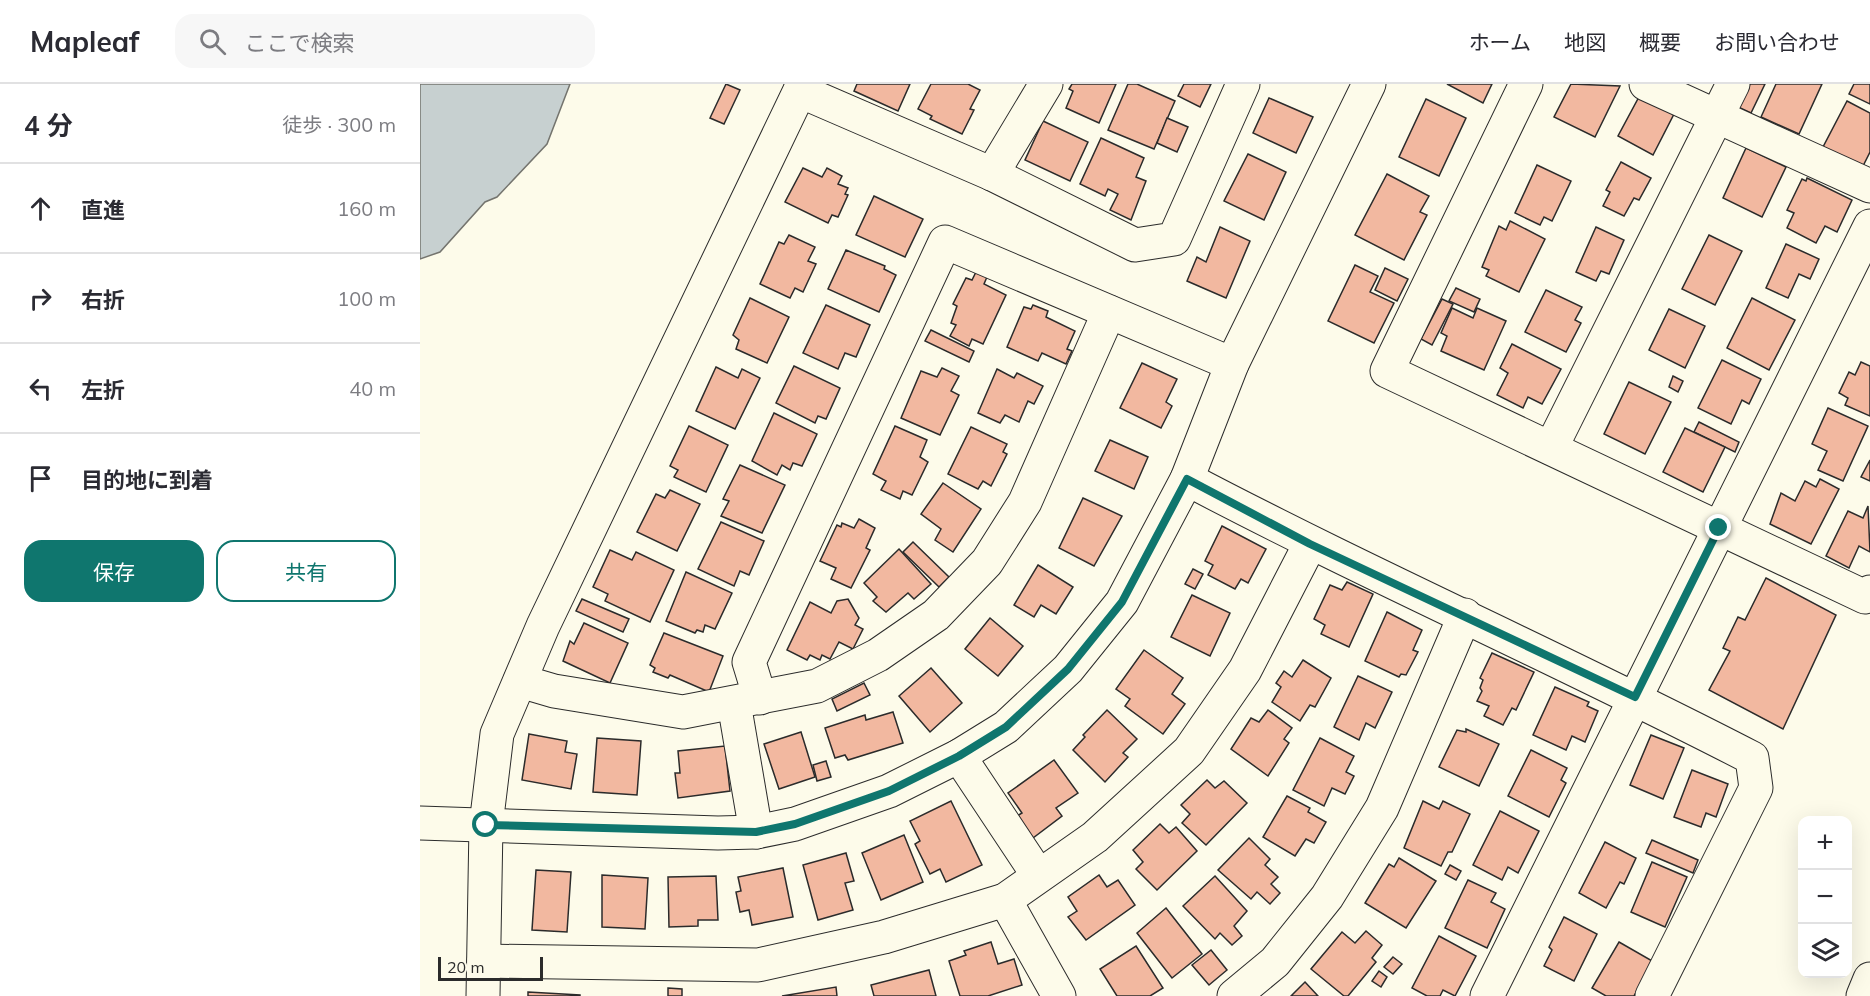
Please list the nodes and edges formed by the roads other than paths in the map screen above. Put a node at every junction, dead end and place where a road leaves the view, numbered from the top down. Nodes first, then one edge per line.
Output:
1 (1046, 84) edge
2 (1243, 84) edge
3 (1369, 84) edge
4 (1526, 84) edge
5 (1646, 84) edge
6 (1733, 84) edge
7 (801, 87) edge
8 (1717, 116) junction
9 (992, 174) junction
10 (1870, 186) edge
11 (1870, 226) edge
12 (1108, 312) junction
13 (1232, 364) junction
14 (1551, 448) junction
15 (1187, 479) junction
16 (1719, 528) junction
17 (1310, 544) junction
18 (1870, 592) edge
19 (1465, 615) junction
20 (520, 681) junction
21 (1635, 697) junction
22 (747, 701) junction
23 (959, 756) junction
24 (420, 822) edge
25 (486, 825) junction
26 (756, 832) junction
27 (1038, 875) junction
28 (1005, 900) junction
29 (484, 961) junction
30 (1870, 979) edge
31 (483, 996) edge
32 (1059, 996) edge
33 (1234, 996) edge
34 (1487, 996) edge
35 (1652, 996) edge
36 (1863, 996) edge

1 - 9 street
2 - 9 street
3 - 13 street
4 - 14 street
5 - 8 street
6 - 8 street
7 - 9 street
7 - 20 street
8 - 10 street
8 - 14 street
11 - 16 street
12 - 13 street
12 - 22 street
12 - 22 street
13 - 15 street
14 - 16 street
15 - 17 street
15 - 23 street
16 - 18 street
16 - 21 street
17 - 19 street
17 - 27 street
19 - 21 street
19 - 33 street
20 - 22 street
20 - 25 street
21 - 34 street
21 - 35 street
22 - 26 street
23 - 26 street
23 - 27 street
24 - 25 street
25 - 26 street
25 - 29 street
27 - 28 street
28 - 29 street
28 - 32 street
29 - 31 street
30 - 36 street

